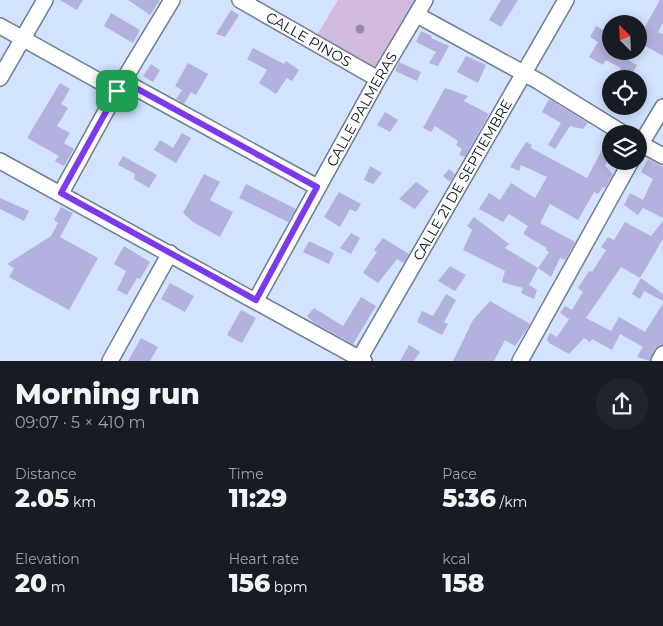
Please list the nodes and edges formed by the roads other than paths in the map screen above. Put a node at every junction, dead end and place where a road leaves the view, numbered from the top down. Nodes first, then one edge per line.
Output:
1 (45, 0) edge
2 (172, 0) edge
3 (240, 0) edge
4 (425, 0) edge
5 (566, 0) edge
6 (417, 15) junction
7 (0, 26) edge
8 (22, 38) junction
9 (525, 74) junction
10 (0, 78) edge
11 (378, 79) junction
12 (120, 86) junction
13 (663, 107) edge
14 (609, 125) edge
15 (647, 132) edge
16 (647, 149) edge
17 (663, 156) edge
18 (0, 161) edge
19 (626, 170) edge
20 (317, 187) junction
21 (61, 193) junction
22 (170, 253) junction
23 (256, 300) junction
24 (663, 354) edge
25 (360, 360) edge
26 (110, 361) edge
27 (520, 361) edge
28 (659, 361) edge

1 - 8 street
2 - 12 street
3 - 11 street, CALLE PINOS
4 - 6 street, CALLE PALMERAS
5 - 9 street, CALLE 21 DE SEPTIEMBRE
6 - 9 street
6 - 11 street, CALLE PALMERAS
7 - 8 street
8 - 10 street
8 - 12 street
9 - 14 street
9 - 25 street, CALLE 21 DE SEPTIEMBRE
11 - 20 street, CALLE PALMERAS
12 - 20 street
12 - 21 street
13 - 15 street
16 - 17 street
18 - 21 street
19 - 27 street
20 - 23 street, CALLE PALMERAS
21 - 22 street
22 - 23 street
22 - 26 street
23 - 25 street
24 - 28 street

